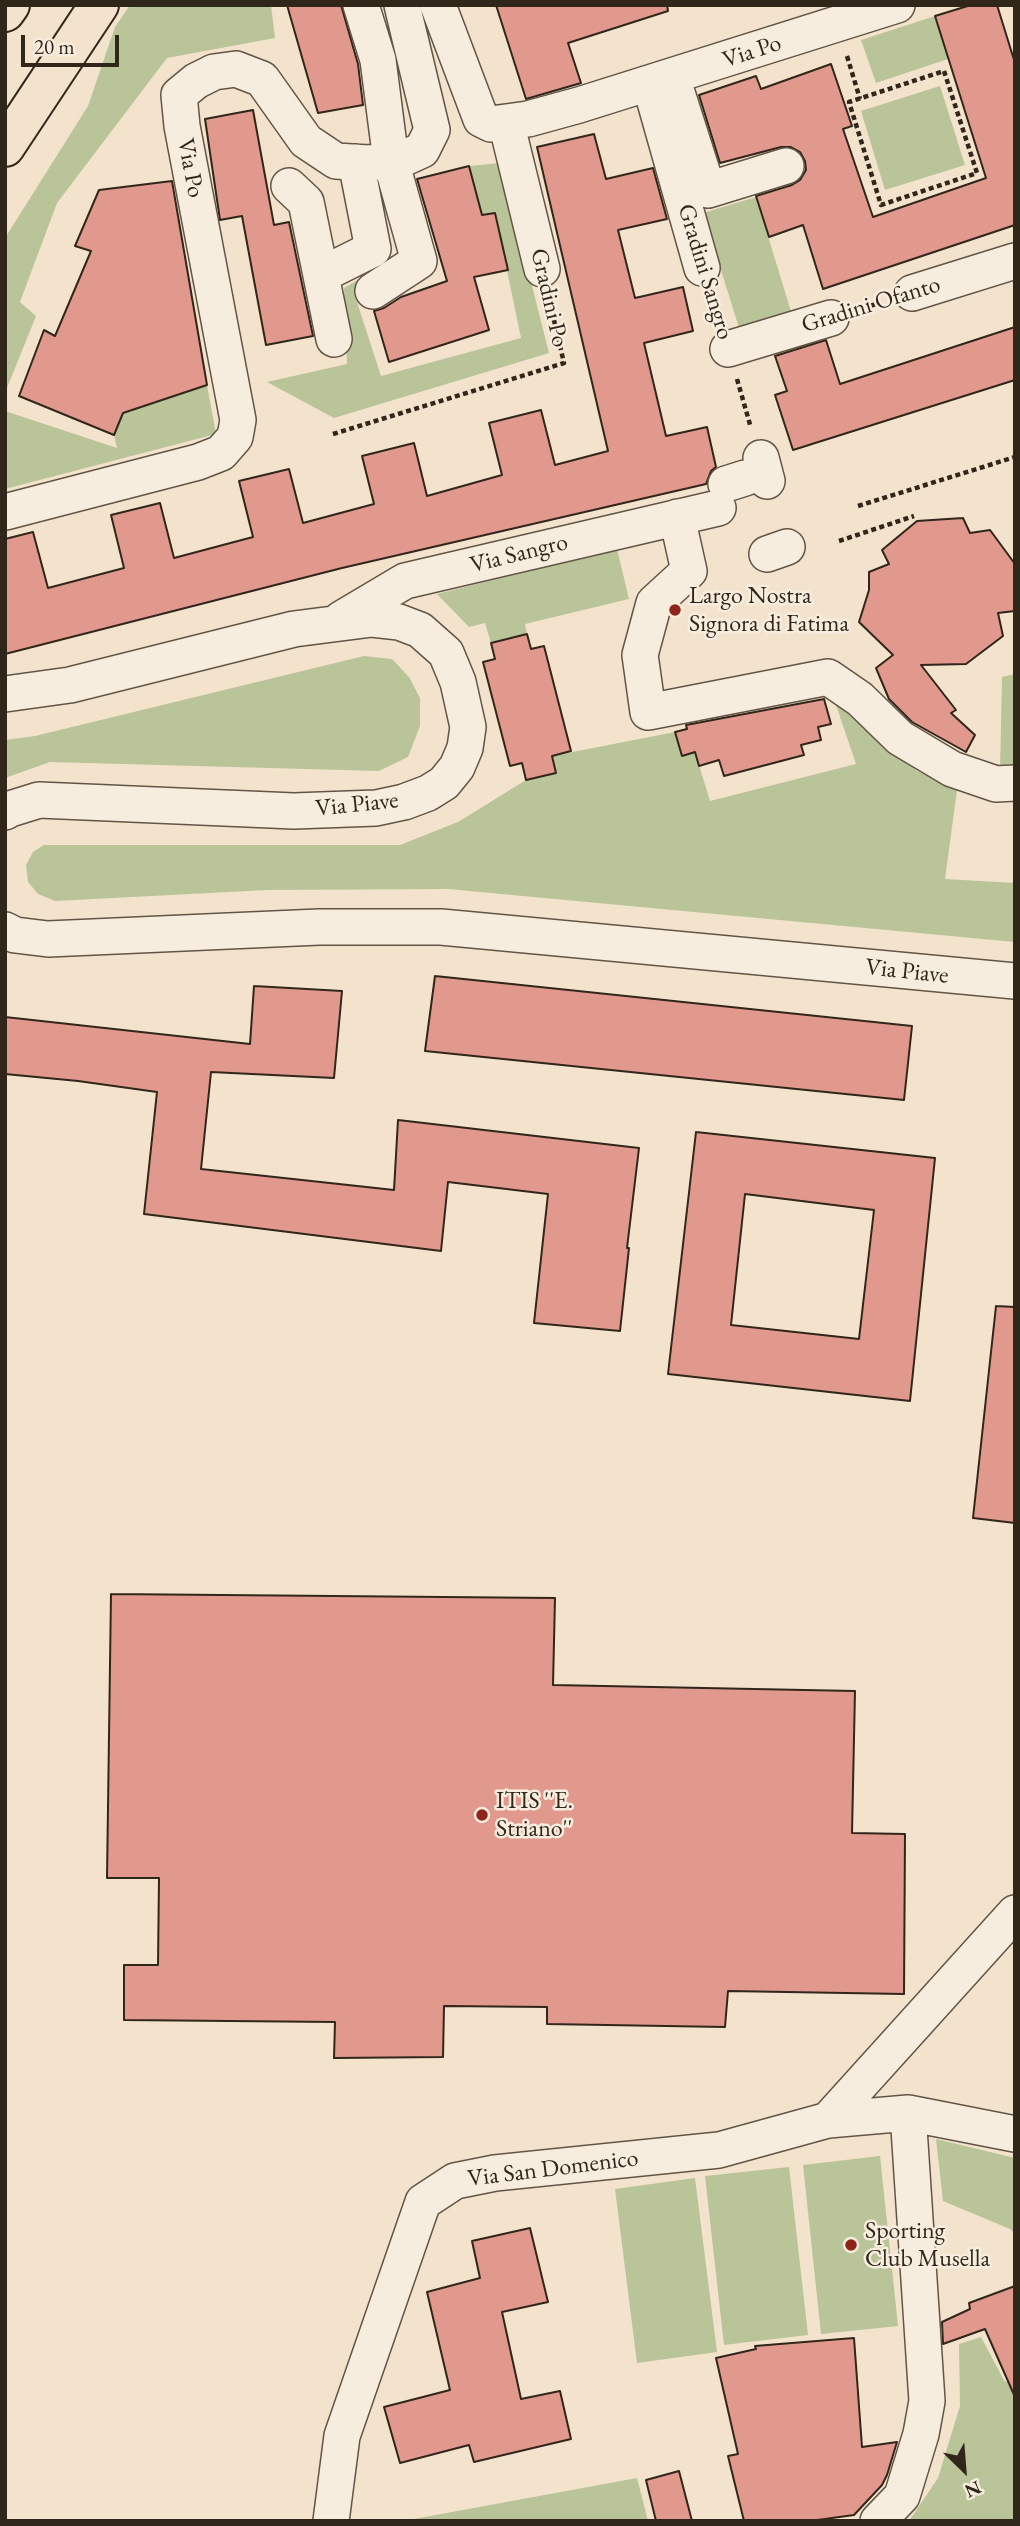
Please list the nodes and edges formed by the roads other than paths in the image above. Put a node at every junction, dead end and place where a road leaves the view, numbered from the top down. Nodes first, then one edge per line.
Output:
1 (10, 5) edge
2 (99, 5) edge
3 (361, 5) edge
4 (402, 5) edge
5 (438, 5) edge
6 (897, 5) edge
7 (5, 12) edge
8 (661, 81) junction
9 (506, 122) junction
10 (5, 147) edge
11 (391, 161) junction
12 (356, 162) junction
13 (786, 166) dead end
14 (289, 186) dead end
15 (1015, 261) edge
16 (702, 268) road end
17 (542, 269) road end
18 (321, 275) junction
19 (373, 291) dead end
20 (912, 293) road end
21 (831, 318) road end
22 (334, 339) dead end
23 (728, 349) road end
24 (751, 478) road end
25 (5, 512) edge
26 (677, 517) junction
27 (330, 625) junction
28 (5, 694) edge
29 (1015, 783) edge
30 (5, 812) edge
31 (5, 930) edge
32 (1015, 981) edge
33 (1015, 1913) edge
34 (908, 2113) junction
35 (828, 2120) junction
36 (1015, 2134) edge
37 (331, 2521) edge
38 (878, 2521) edge

1 - 7 highway
2 - 10 highway
3 - 11 street
4 - 11 street, Via Po
5 - 9 street
6 - 8 street, Via Po
8 - 9 street, Via Po
8 - 13 street
8 - 16 street, Gradini Sangro
9 - 17 street, Gradini Po
11 - 12 street, Via Po
11 - 19 street
12 - 18 street
12 - 25 street, Via Po
14 - 18 street
15 - 20 street, Gradini Ofanto
18 - 22 street
21 - 23 street, Gradini Ofanto
24 - 26 street, Via Sangro
26 - 27 street, Via Sangro
26 - 29 street
27 - 28 street, Via Piave
27 - 30 street, Via Piave
31 - 32 street, Via Piave
33 - 35 street
34 - 35 street, Via San Domenico
34 - 36 street, Via San Domenico
34 - 38 street
35 - 37 street, Via San Domenico

